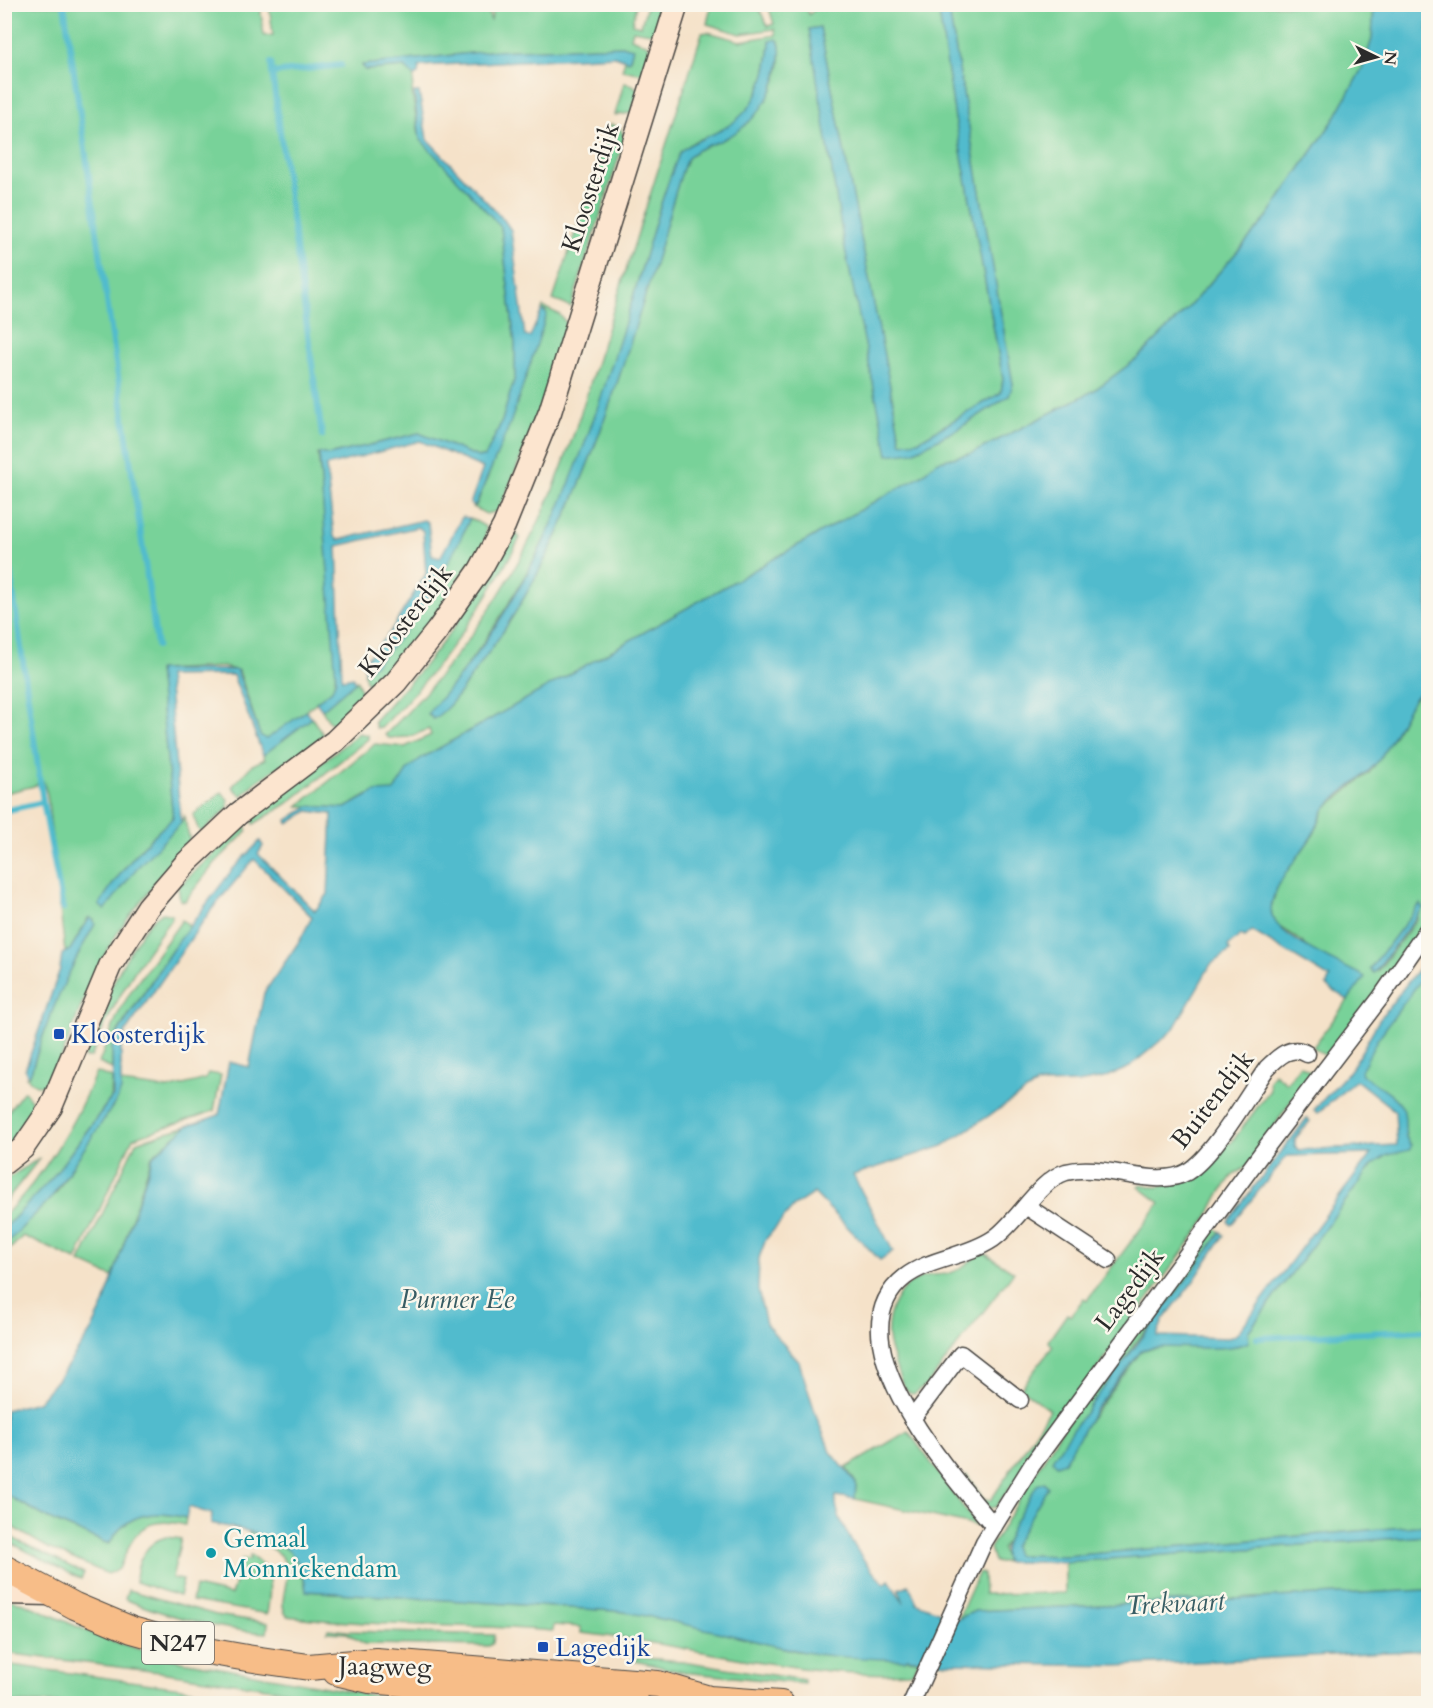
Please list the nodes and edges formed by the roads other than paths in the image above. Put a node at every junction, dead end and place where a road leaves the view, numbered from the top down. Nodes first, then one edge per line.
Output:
1 (677, 4) edge
2 (1428, 929) edge
3 (1307, 1054) dead end
4 (4, 1163) edge
5 (1026, 1206) junction
6 (1108, 1260) dead end
7 (1020, 1400) dead end
8 (912, 1419) junction
9 (994, 1526) junction
10 (4, 1568) edge
11 (4, 1593) edge
12 (53, 1594) junction
13 (309, 1666) junction
14 (709, 1699) junction
15 (637, 1704) edge
16 (658, 1704) edge
17 (781, 1704) edge
18 (911, 1704) edge

1 - 4 street, Kloosterdijk
2 - 9 street, Lagedijk
3 - 5 street, Buitendijk
5 - 6 street
5 - 8 street, Buitendijk
7 - 8 street
8 - 9 street, Buitendijk
9 - 18 street, Lagedijk
10 - 12 main road, Jaagweg / N247
11 - 12 street
12 - 13 main road, Jaagweg / N247
13 - 14 main road, Jaagweg / N247
13 - 15 main road, N247
14 - 16 main road, N247
14 - 17 main road, Jaagweg / N247

